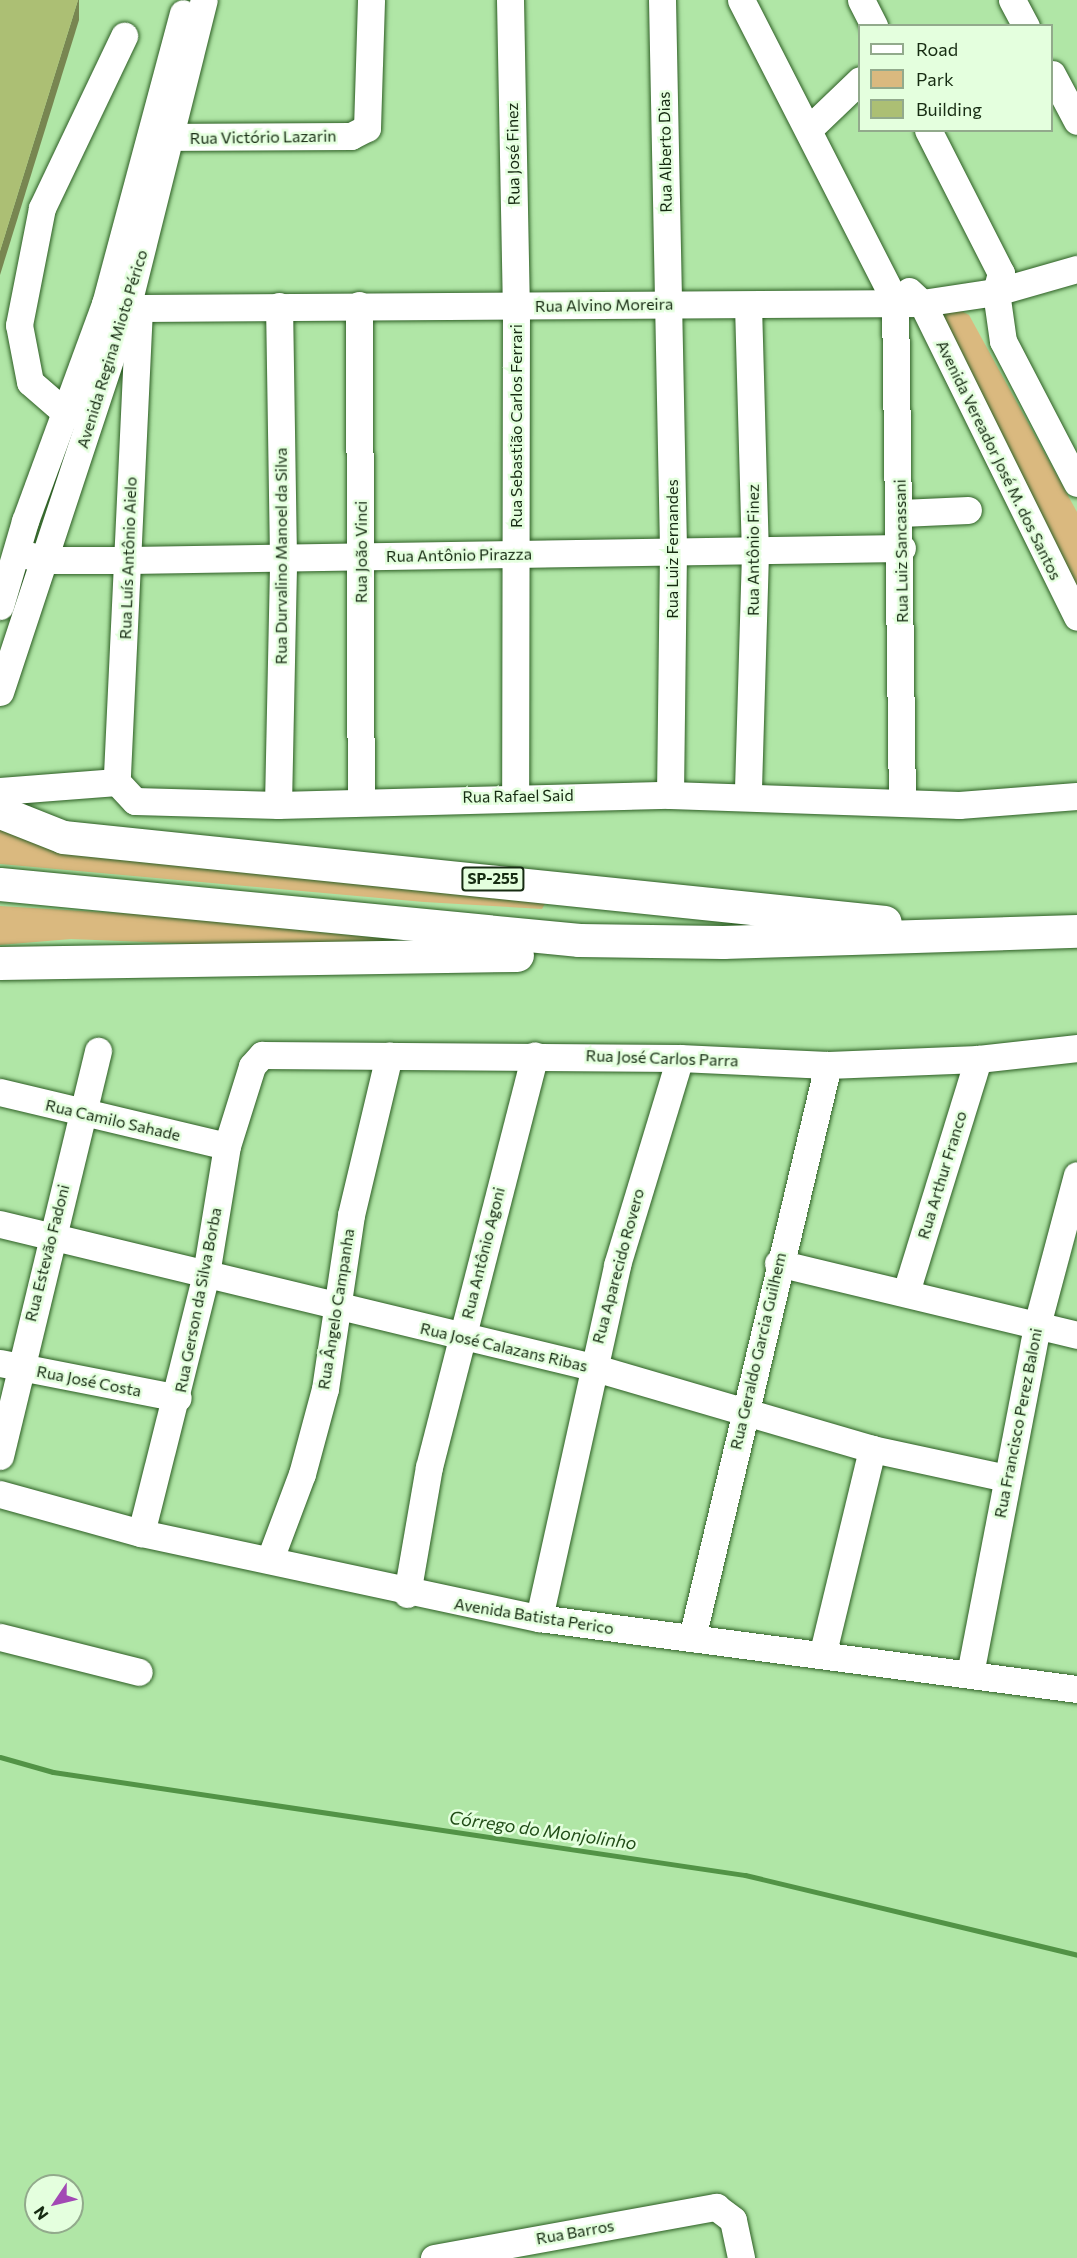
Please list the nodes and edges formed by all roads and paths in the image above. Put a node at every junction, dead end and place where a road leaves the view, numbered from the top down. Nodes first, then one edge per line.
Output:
1 (186, 0) edge
2 (204, 0) edge
3 (370, 0) edge
4 (510, 0) edge
5 (662, 0) edge
6 (741, 0) edge
7 (861, 0) edge
8 (1012, 0) edge
9 (873, 24) edge
10 (1025, 24) edge
11 (124, 36) dead end
12 (1053, 76) edge
13 (858, 82) edge
14 (1077, 121) edge
15 (810, 128) junction
16 (929, 132) edge
17 (162, 138) junction
18 (879, 264) junction
19 (1077, 269) edge
20 (996, 292) junction
21 (895, 301) junction
22 (921, 303) junction
23 (668, 304) junction
24 (748, 304) junction
25 (359, 305) junction
26 (279, 306) junction
27 (124, 307) junction
28 (516, 307) junction
29 (72, 428) junction
30 (1077, 483) edge
31 (968, 510) dead end
32 (901, 513) junction
33 (12, 520) edge
34 (56, 532) junction
35 (902, 548) junction
36 (673, 550) junction
37 (18, 553) junction
38 (516, 554) junction
39 (755, 554) junction
40 (361, 557) junction
41 (283, 558) junction
42 (48, 560) junction
43 (129, 560) junction
44 (0, 606) edge
45 (1077, 617) edge
46 (0, 693) edge
47 (0, 790) edge
48 (126, 792) junction
49 (670, 795) junction
50 (515, 796) junction
51 (748, 796) junction
52 (1077, 796) edge
53 (361, 799) junction
54 (902, 801) junction
55 (278, 806) junction
56 (0, 812) edge
57 (0, 884) edge
58 (1077, 931) edge
59 (991, 937) junction
60 (723, 942) junction
61 (0, 963) edge
62 (1077, 1048) edge
63 (98, 1051) dead end
64 (388, 1055) junction
65 (535, 1055) junction
66 (680, 1058) junction
67 (978, 1059) junction
68 (828, 1065) junction
69 (252, 1066) joint
70 (0, 1092) edge
71 (81, 1114) junction
72 (227, 1146) junction
73 (1077, 1175) edge
74 (0, 1224) edge
75 (52, 1237) junction
76 (777, 1263) junction
77 (206, 1274) junction
78 (906, 1292) junction
79 (336, 1306) junction
80 (1036, 1325) junction
81 (1077, 1335) edge
82 (461, 1338) junction
83 (9, 1365) edge
84 (592, 1367) junction
85 (178, 1398) junction
86 (743, 1412) junction
87 (872, 1449) junction
88 (0, 1456) edge
89 (1006, 1478) junction
90 (0, 1494) edge
91 (141, 1533) junction
92 (270, 1559) junction
93 (406, 1594) junction
94 (539, 1618) junction
95 (0, 1637) edge
96 (692, 1638) junction
97 (823, 1652) junction
98 (139, 1672) dead end
99 (970, 1674) junction
100 (1077, 1689) edge
101 (449, 2257) edge
102 (741, 2258) edge

1 - 17 street, Avenida Regina Mioto Périco
2 - 17 street, Avenida Regina Mioto Périco
3 - 17 street, Rua Victório Lazarin
4 - 28 street, Rua José Finez
5 - 23 street, Rua Alberto Dias
6 - 15 street
7 - 9 street
8 - 10 street
11 - 29 street
12 - 14 street
13 - 15 street
15 - 18 street
16 - 20 street
17 - 27 street, Avenida Regina Mioto Périco
18 - 21 street
18 - 22 street
19 - 20 street, Rua Alvino Moreira
20 - 22 street, Rua Alvino Moreira
20 - 30 street
21 - 22 street, Rua Alvino Moreira
21 - 24 street, Rua Alvino Moreira
21 - 32 street, Rua Luiz Sancassani
22 - 45 street, Avenida Vereador José M. dos Santos
23 - 24 street, Rua Alvino Moreira
23 - 28 street, Rua Alvino Moreira
23 - 36 street, Rua Luiz Fernandes
24 - 39 street, Rua Antônio Finez
25 - 26 street, Rua Alvino Moreira
25 - 28 street, Rua Alvino Moreira
25 - 40 street, Rua João Vinci
26 - 27 street, Rua Alvino Moreira
26 - 41 street, Rua Durvalino Manoel da Silva
27 - 29 street, Avenida Regina Mioto Périco
27 - 43 street, Rua Luís Antônio Aielo
28 - 38 street, Rua Sebastião Carlos Ferrari
29 - 33 street, Avenida Regina Mioto Périco
29 - 34 street, Avenida Regina Mioto Périco
31 - 32 street
32 - 35 street, Rua Luiz Sancassani
33 - 34 street
33 - 37 street, Avenida Regina Mioto Périco
34 - 42 street, Avenida Regina Mioto Périco
35 - 39 street, Rua Antônio Pirazza
35 - 54 street, Rua Luiz Sancassani
36 - 38 street, Rua Antônio Pirazza
36 - 39 street, Rua Antônio Pirazza
36 - 49 street, Rua Luiz Fernandes
37 - 42 street, Rua Antônio Pirazza
37 - 44 street, Avenida Regina Mioto Périco
38 - 40 street, Rua Antônio Pirazza
38 - 50 street, Rua Sebastião Carlos Ferrari
39 - 51 street, Rua Antônio Finez
40 - 41 street, Rua Antônio Pirazza
40 - 53 street, Rua João Vinci
41 - 43 street, Rua Antônio Pirazza
41 - 55 street, Rua Durvalino Manoel da Silva
42 - 43 street, Rua Antônio Pirazza
42 - 46 street, Avenida Regina Mioto Périco
43 - 48 street, Rua Luís Antônio Aielo
47 - 48 street, Rua Rafael Said
48 - 55 street, Rua Rafael Said
49 - 50 street, Rua Rafael Said
49 - 51 street, Rua Rafael Said
50 - 53 street, Rua Rafael Said
51 - 54 street, Rua Rafael Said
52 - 54 street, Rua Rafael Said
53 - 55 street, Rua Rafael Said
56 - 59 highway, SP-255
57 - 60 highway, SP-255
58 - 59 highway, SP-255
59 - 60 highway, SP-255
60 - 61 highway, SP-255
62 - 67 street, Rua José Carlos Parra
63 - 71 street, Rua Estevão Fadoni
64 - 65 street, Rua José Carlos Parra
64 - 69 street, Rua José Carlos Parra
64 - 79 street, Rua Ângelo Campanha
65 - 66 street, Rua José Carlos Parra
65 - 82 street, Rua Antônio Agoni
66 - 68 street, Rua José Carlos Parra
66 - 84 street, Rua Aparecido Rovero
67 - 68 street, Rua José Carlos Parra
67 - 78 street, Rua Arthur Franco
68 - 76 street, Rua Geraldo Garcia Guilhem
69 - 72 street, Rua Gerson da Silva Borba
70 - 71 street, Rua Camilo Sahade
71 - 72 street, Rua Camilo Sahade
71 - 75 street, Rua Estevão Fadoni
72 - 77 street, Rua Gerson da Silva Borba
73 - 80 street, Rua Francisco Perez Baloni
74 - 75 street, Rua José Calazans Ribas
75 - 77 street, Rua José Calazans Ribas
75 - 83 street, Rua Estevão Fadoni
76 - 78 street
76 - 86 street, Rua Geraldo Garcia Guilhem
77 - 79 street, Rua José Calazans Ribas
77 - 85 street, Rua Gerson da Silva Borba
78 - 80 street
79 - 82 street, Rua José Calazans Ribas
79 - 92 street, Rua Ângelo Campanha
80 - 81 street
80 - 89 street, Rua Francisco Perez Baloni
82 - 84 street, Rua José Calazans Ribas
82 - 93 street, Rua Antônio Agoni
83 - 85 street, Rua José Costa
83 - 88 street, Rua Estevão Fadoni
84 - 86 street, Rua José Calazans Ribas
84 - 94 street, Rua Aparecido Rovero
85 - 91 street, Rua Gerson da Silva Borba
86 - 87 street, Rua José Calazans Ribas
86 - 96 street, Rua Geraldo Garcia Guilhem
87 - 89 street, Rua José Calazans Ribas
87 - 97 street
89 - 99 street, Rua Francisco Perez Baloni
90 - 91 street, Avenida Batista Perico
91 - 92 street, Avenida Batista Perico
92 - 93 street, Avenida Batista Perico
93 - 94 street, Avenida Batista Perico
94 - 96 street, Avenida Batista Perico
95 - 98 street
96 - 97 street, Avenida Batista Perico
97 - 99 street, Avenida Batista Perico
99 - 100 street, Avenida Batista Perico
101 - 102 street, Rua Barros

